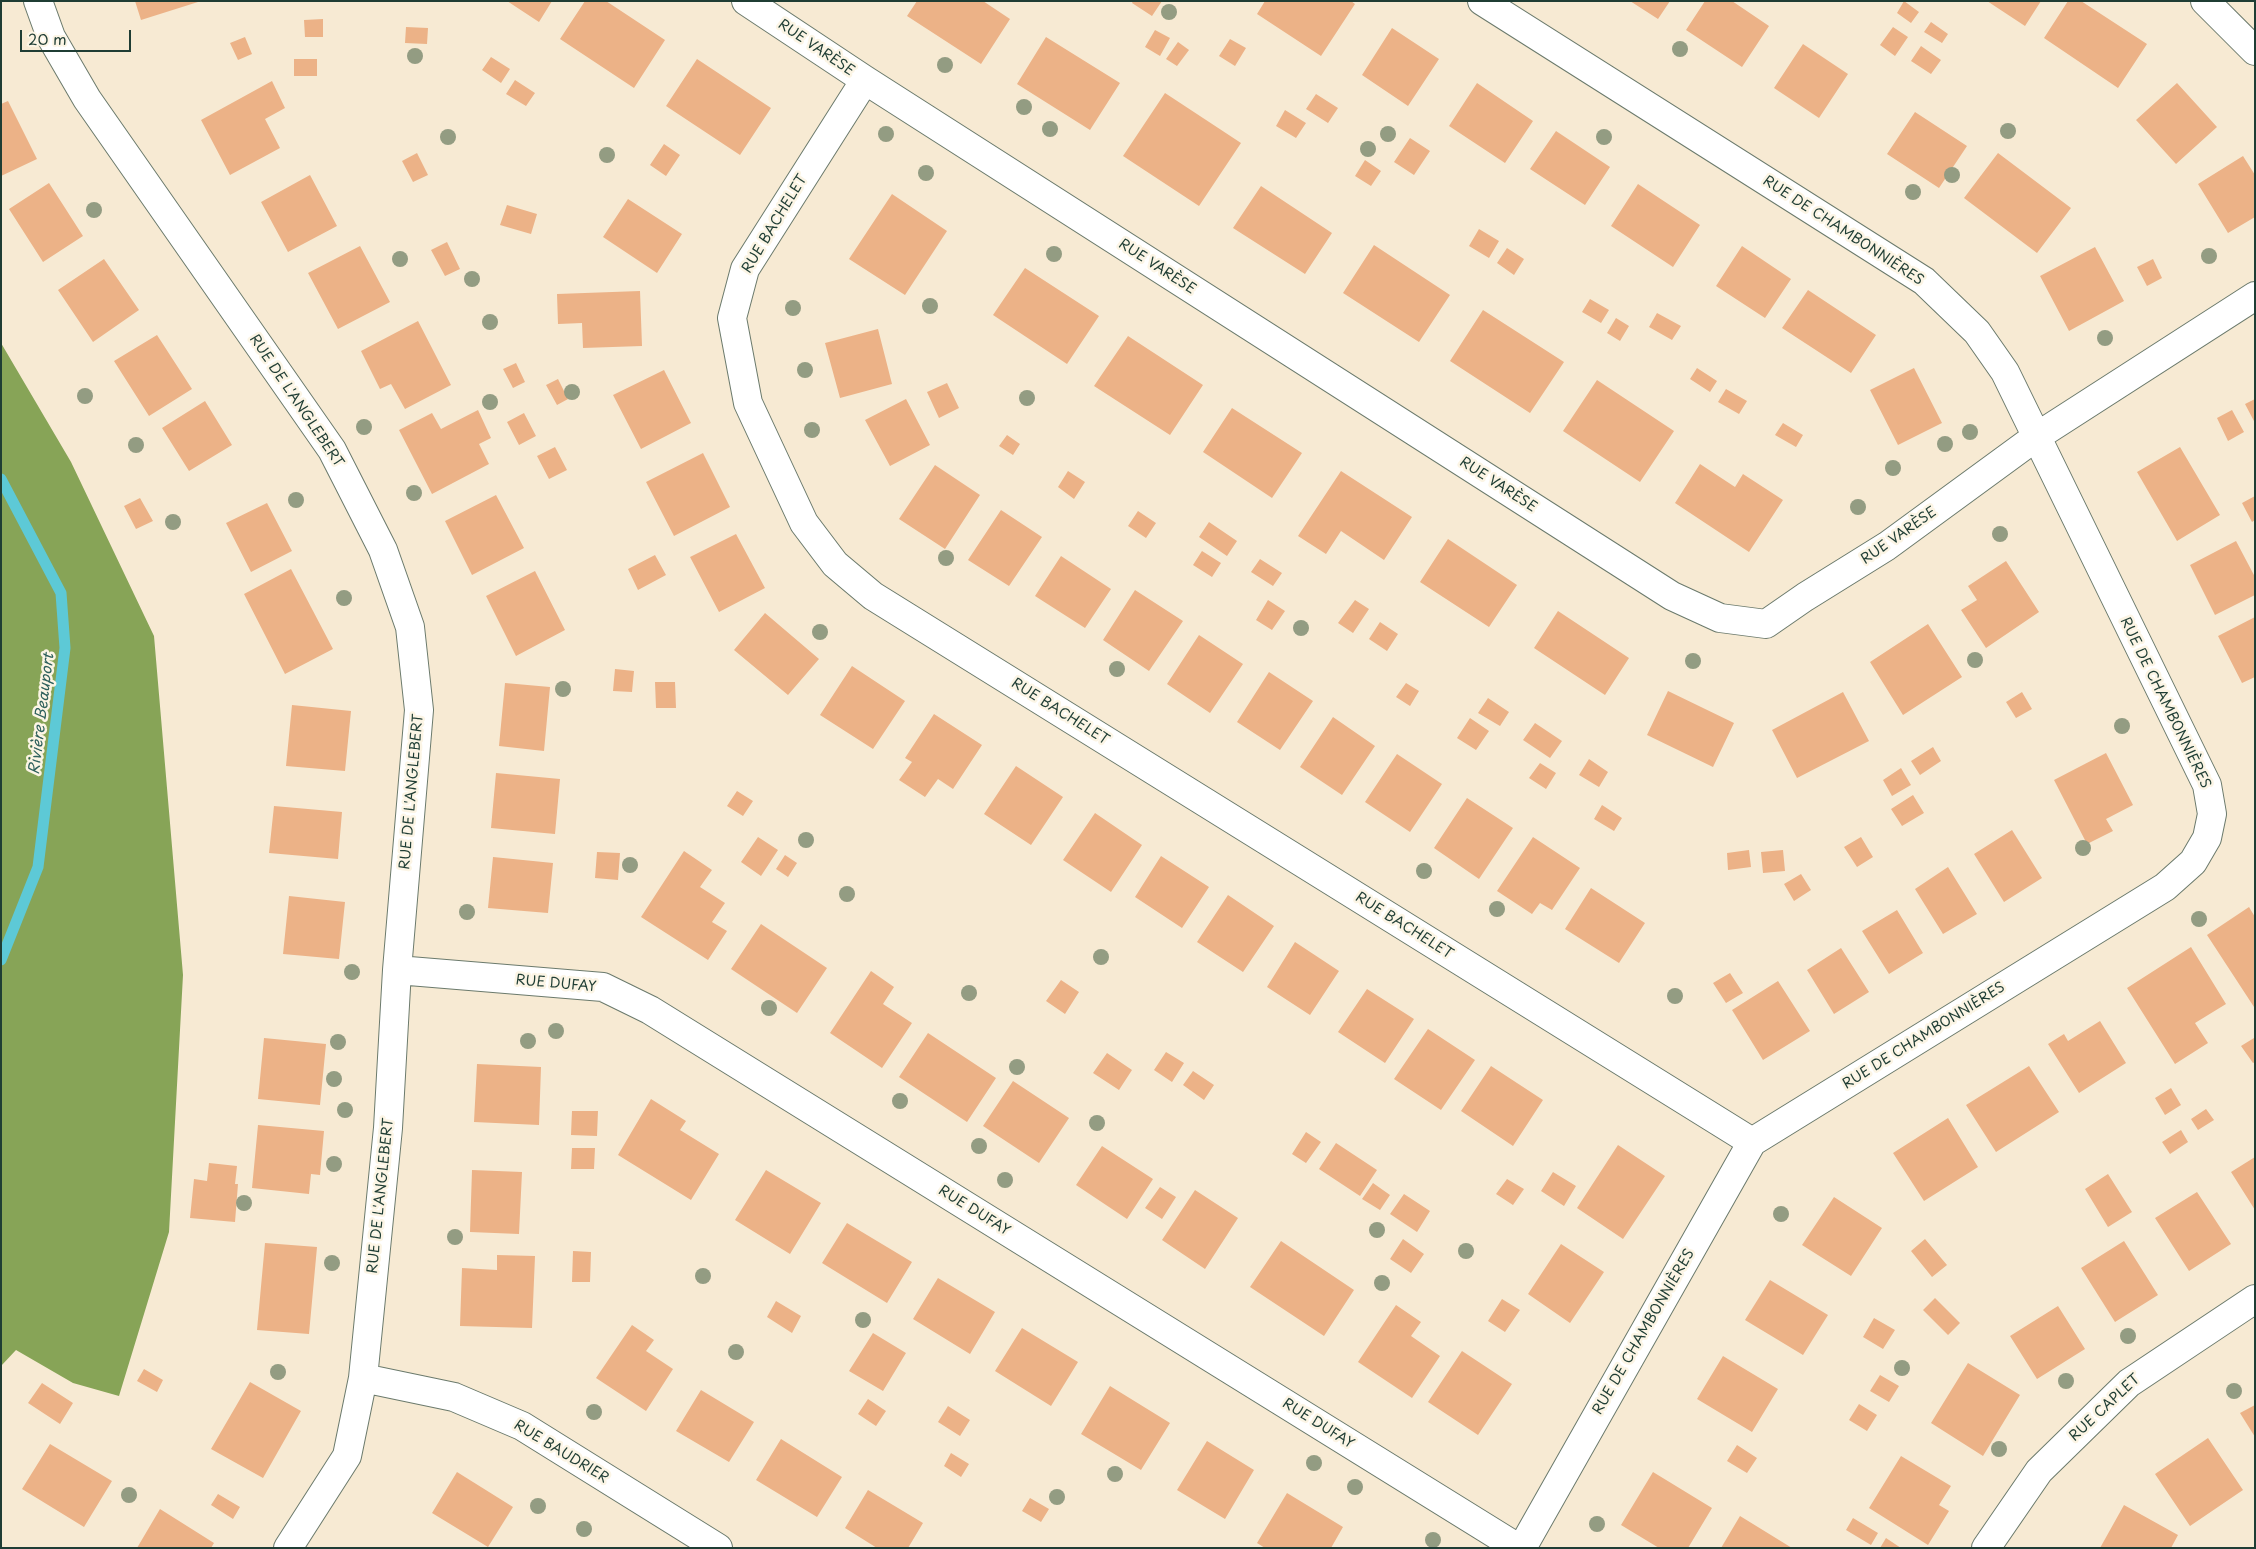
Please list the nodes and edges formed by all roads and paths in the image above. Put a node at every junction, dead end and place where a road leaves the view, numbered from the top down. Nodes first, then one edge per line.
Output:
1 (38, 1) edge
2 (746, 1) edge
3 (1482, 1) edge
4 (2205, 1) edge
5 (2255, 52) edge
6 (865, 80) junction
7 (2255, 296) edge
8 (2036, 437) junction
9 (398, 970) junction
10 (1752, 1142) junction
11 (2255, 1299) edge
12 (363, 1378) junction
13 (288, 1548) edge
14 (718, 1548) edge
15 (1518, 1548) edge
16 (1522, 1548) edge
17 (1986, 1548) edge

1 - 9 street, RUE DE L'ANGLEBERT
2 - 6 street, RUE VARÈSE
3 - 8 street, RUE DE CHAMBONNIÈRES
4 - 5 street
6 - 8 street, RUE VARÈSE
6 - 10 street, RUE BACHELET
7 - 8 street, RUE VARÈSE
8 - 10 street, RUE DE CHAMBONNIÈRES
9 - 12 street, RUE DE L'ANGLEBERT
9 - 15 street, RUE DUFAY
10 - 16 street, RUE DE CHAMBONNIÈRES
11 - 17 street, RUE CAPLET
12 - 13 street, RUE DE L'ANGLEBERT
12 - 14 street, RUE BAUDRIER

